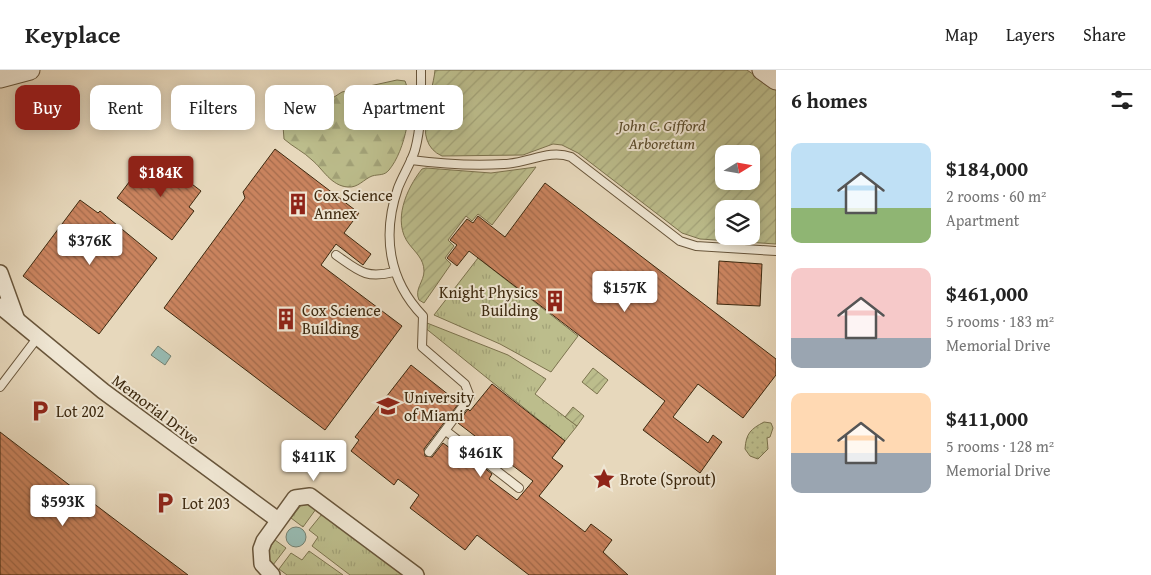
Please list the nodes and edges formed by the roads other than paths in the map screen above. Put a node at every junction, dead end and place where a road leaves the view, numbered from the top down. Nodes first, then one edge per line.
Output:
1 (30, 70) edge
2 (421, 70) edge
3 (762, 70) edge
4 (0, 78) edge
5 (776, 80) edge
6 (411, 160) junction
7 (776, 250) edge
8 (336, 255) dead end
9 (394, 272) junction
10 (0, 273) edge
11 (0, 306) edge
12 (17, 320) junction
13 (38, 337) junction
14 (0, 387) edge
15 (446, 431) junction
16 (429, 452) dead end
17 (520, 488) dead end
18 (278, 520) junction
19 (272, 575) edge
20 (416, 575) edge

1 - 4 street
2 - 6 lane
3 - 5 street
6 - 7 lane
6 - 9 lane
8 - 9 lane
9 - 15 lane
10 - 12 street
11 - 12 street, Memorial Drive
12 - 13 street, Memorial Drive
13 - 14 lane
13 - 18 street, Memorial Drive
15 - 16 lane
15 - 17 lane
18 - 19 street
18 - 20 street

